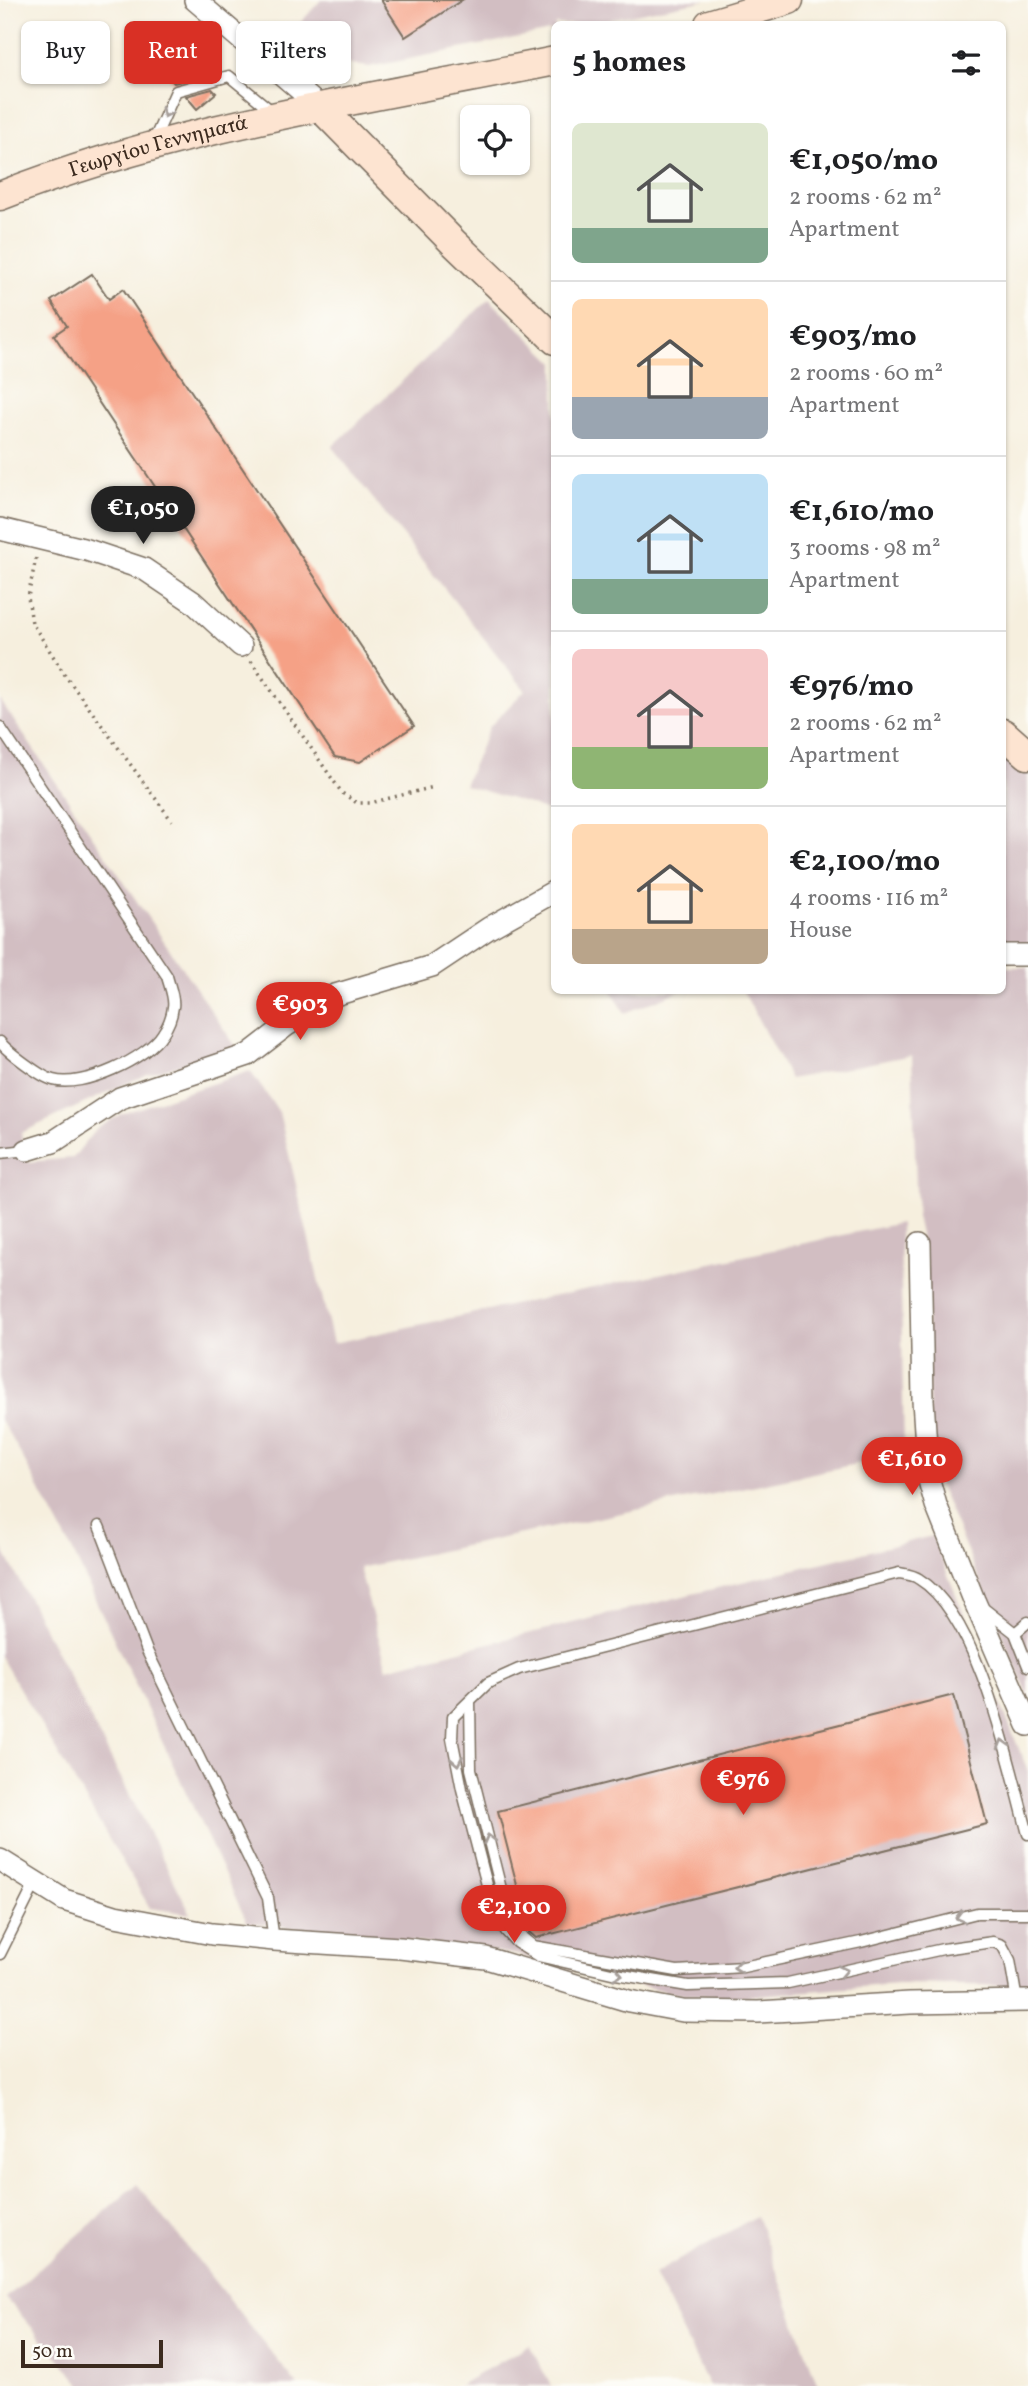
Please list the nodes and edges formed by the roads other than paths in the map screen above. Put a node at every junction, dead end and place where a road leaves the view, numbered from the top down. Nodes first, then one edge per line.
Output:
1 (195, 0) edge
2 (789, 0) edge
3 (719, 21) edge
4 (551, 62) edge
5 (320, 107) junction
6 (278, 116) junction
7 (152, 145) junction
8 (0, 195) edge
9 (551, 336) edge
10 (0, 529) edge
11 (241, 646) road end
12 (0, 727) edge
13 (1006, 736) edge
14 (1028, 755) edge
15 (551, 893) edge
16 (1006, 954) edge
17 (1028, 955) edge
18 (0, 1042) edge
19 (27, 1150) joint
20 (0, 1153) edge
21 (920, 1243) dead end
22 (99, 1525) dead end
23 (974, 1601) junction
24 (1028, 1622) edge
25 (1015, 1633) junction
26 (1028, 1666) edge
27 (470, 1700) junction
28 (1028, 1725) edge
29 (1028, 1833) edge
30 (0, 1860) edge
31 (35, 1884) junction
32 (1028, 1913) edge
33 (274, 1940) junction
34 (0, 1954) edge
35 (1022, 2001) edge

1 - 5 street
2 - 3 main road
4 - 5 main road, Γεωργίου Γεννηματά
5 - 6 main road, Γεωργίου Γεννηματά
5 - 9 main road
6 - 7 main road, Γεωργίου Γεννηματά
6 -> 7 lane
7 - 8 main road, Γεωργίου Γεννηματά
10 - 11 street
12 - 18 lane
13 - 14 main road
15 - 19 street
16 - 17 street
19 - 20 lane
21 - 23 street
22 - 33 lane
23 - 25 lane
23 - 28 street
24 - 25 lane
25 - 26 lane
29 -> 27 lane
32 -> 27 lane
27 -> 35 lane
30 - 31 street
31 - 33 street
31 - 34 lane
33 - 35 street

